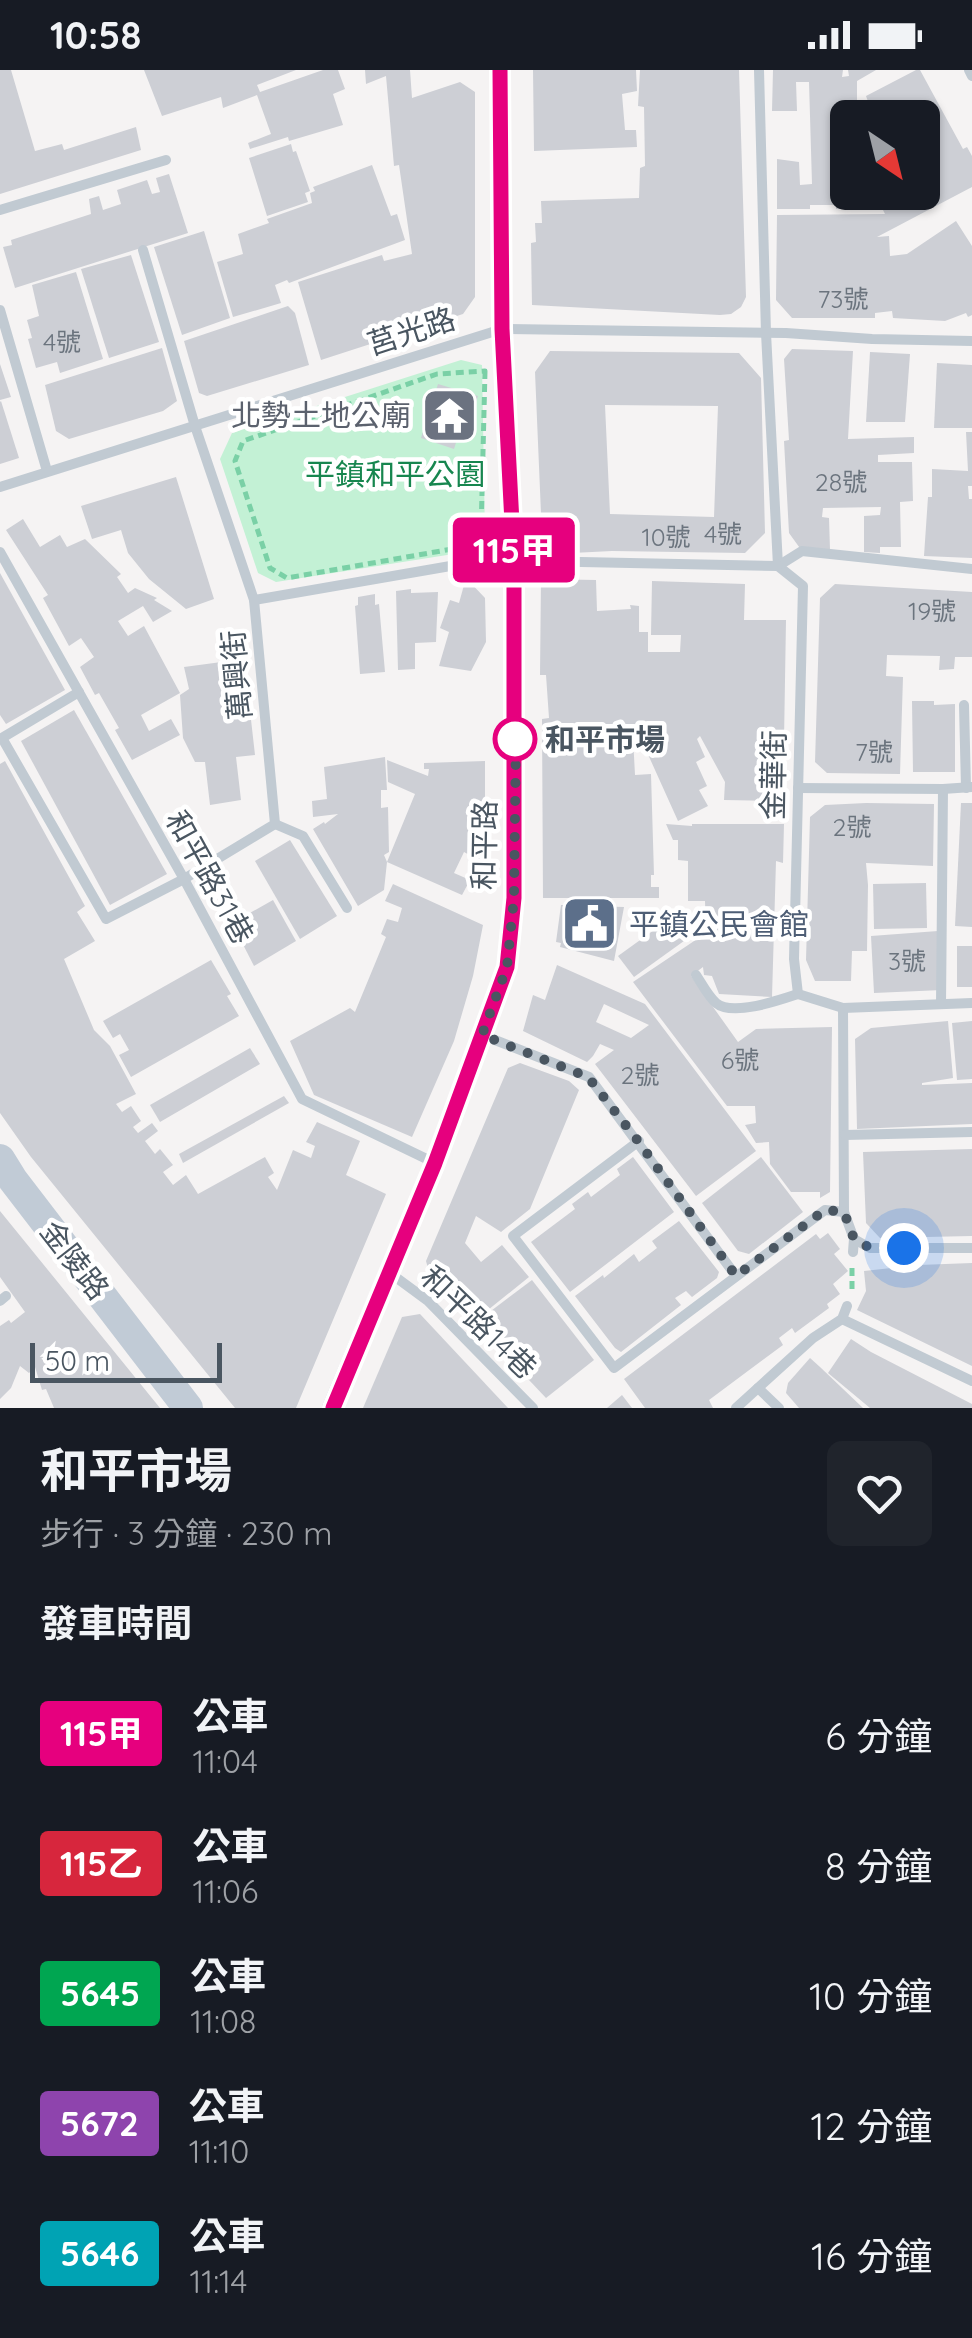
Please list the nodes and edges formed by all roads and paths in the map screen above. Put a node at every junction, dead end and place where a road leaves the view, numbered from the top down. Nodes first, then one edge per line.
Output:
1 (500, 70) edge
2 (760, 70) edge
3 (166, 160) dead end
4 (0, 210) edge
5 (143, 250) dead end
6 (0, 310) edge
7 (502, 329) junction
8 (766, 333) junction
9 (972, 341) edge
10 (5, 344) edge
11 (485, 370) joint
12 (195, 426) junction
13 (47, 471) junction
14 (0, 486) edge
15 (0, 552) edge
16 (514, 562) junction
17 (778, 566) junction
18 (972, 569) edge
19 (254, 600) junction
20 (79, 692) junction
21 (964, 705) dead end
22 (798, 788) junction
23 (969, 788) edge
24 (943, 789) junction
25 (274, 824) junction
26 (184, 879) junction
27 (347, 908) dead end
28 (696, 976) dead end
29 (798, 994) junction
30 (972, 1003) edge
31 (941, 1004) junction
32 (843, 1008) junction
33 (482, 1035) junction
34 (972, 1132) edge
35 (844, 1136) junction
36 (638, 1141) junction
37 (0, 1159) edge
38 (435, 1163) junction
39 (844, 1212) junction
40 (854, 1239) junction
41 (972, 1248) edge
42 (853, 1252) joint
43 (389, 1273) junction
44 (736, 1276) junction
45 (847, 1306) joint
46 (842, 1320) junction
47 (972, 1382) edge
48 (758, 1388) junction
49 (188, 1408) edge
50 (332, 1408) edge
51 (533, 1408) edge
52 (736, 1408) edge
53 (779, 1408) edge

1 - 7 street, 和平路
2 - 8 lane
3 - 4 lane
5 - 12 lane, 萬興街
6 - 10 lane
7 - 8 lane, 莒光路
7 - 12 lane, 莒光路
7 - 16 street, 和平路
8 - 9 lane, 莒光路
8 - 17 lane
10 - 13 lane
11 - 11 path
12 - 13 lane, 莒光路
12 - 19 lane, 萬興街
13 - 14 lane, 莒光路
15 - 20 lane, 和平路31巷
16 - 17 lane
16 - 19 lane
16 - 33 street, 和平路
17 - 18 lane
17 - 22 lane, 金華街
19 - 25 lane, 萬興街
20 - 26 lane, 和平路31巷
20 - 26 lane
21 - 23 lane
22 - 24 lane
22 - 29 lane, 金華街
23 - 24 lane
24 - 31 lane
25 - 26 lane
25 - 27 lane
26 - 38 lane, 和平路31巷
28 - 29 lane
29 - 32 lane
30 - 31 lane
31 - 32 lane
32 - 35 lane
33 - 36 lane
33 - 38 street, 和平路
34 - 35 lane
35 - 39 lane
36 - 44 lane
36 - 44 lane
37 - 49 main road, 金陵路
38 - 43 street, 和平路
39 - 40 lane
39 - 44 lane
40 - 41 lane
40 - 42 lane
42 - 45 path
43 - 50 street, 和平路
43 - 51 lane, 和平路14巷
45 - 46 lane
46 - 47 lane
46 - 48 lane
48 - 52 lane
48 - 53 lane

